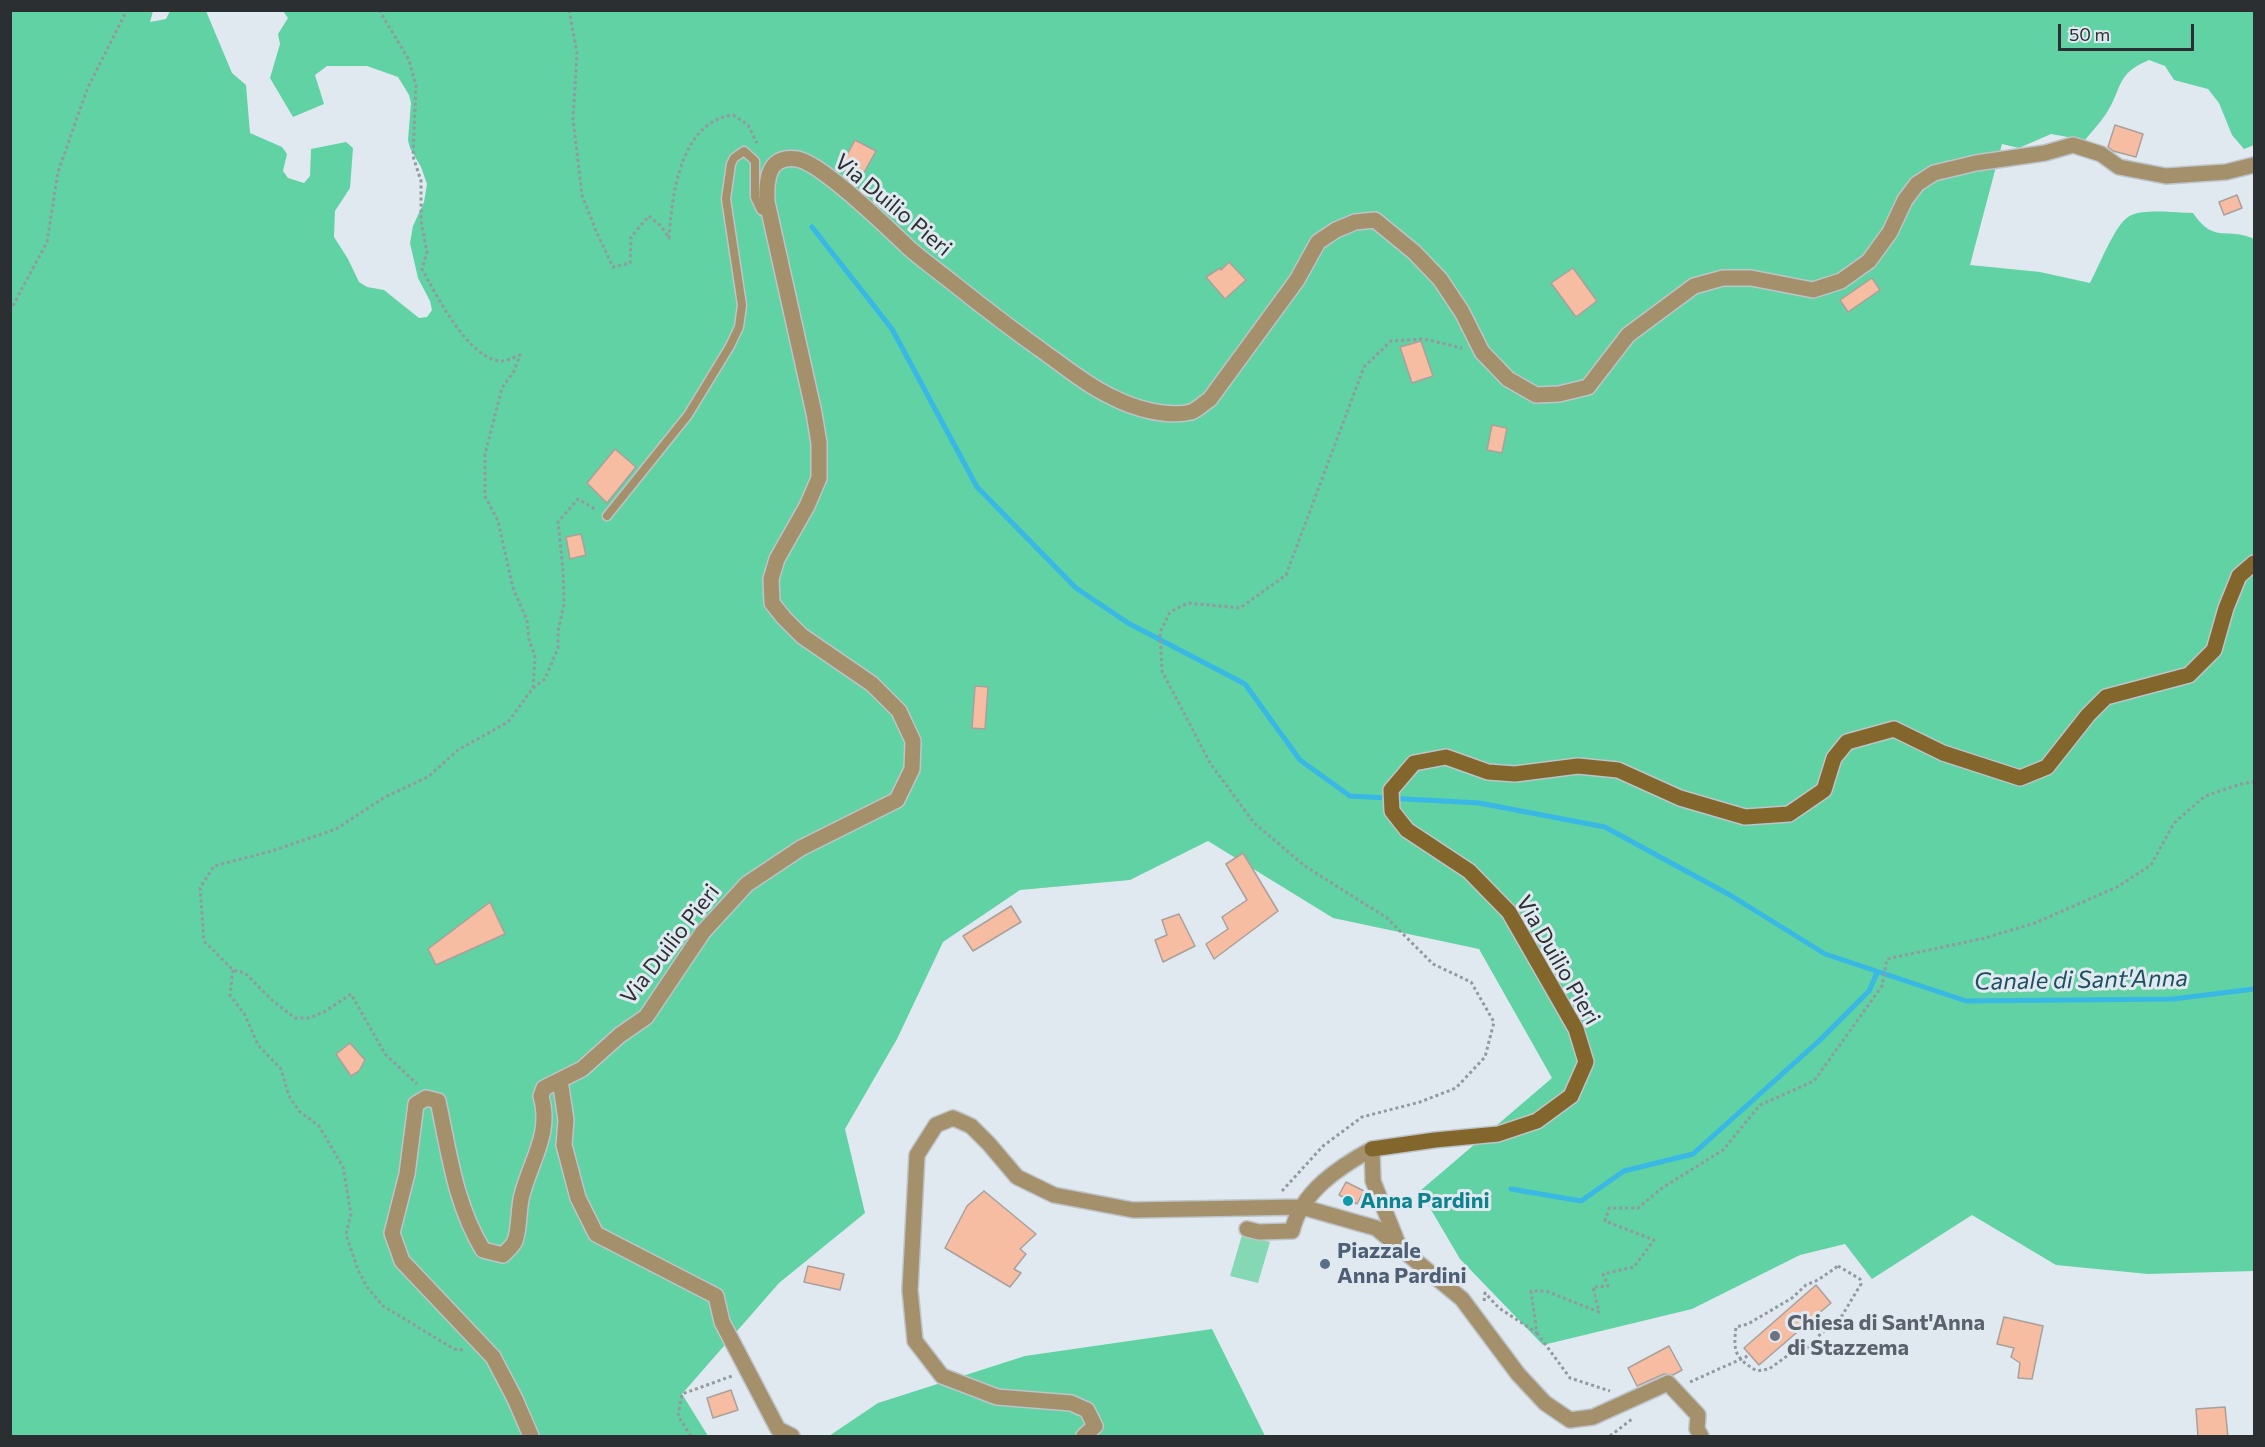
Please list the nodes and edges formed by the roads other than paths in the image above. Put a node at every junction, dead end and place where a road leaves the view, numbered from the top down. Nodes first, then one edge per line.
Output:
1 (2254, 165) edge
2 (769, 214) junction
3 (607, 516) road end
4 (2254, 563) edge
5 (560, 1080) junction
6 (1372, 1149) junction
7 (1302, 1207) junction
8 (1247, 1229) dead end
9 (1400, 1248) junction
10 (531, 1437) edge
11 (792, 1437) edge
12 (1084, 1437) edge
13 (1701, 1437) edge

1 - 2 street, Via Duilio Pieri
2 - 3 lane
2 - 5 street, Via Duilio Pieri
4 - 6 street, Via Duilio Pieri
5 - 10 street, Via Duilio Pieri
5 - 11 street
6 - 7 street, Via Duilio Pieri
6 - 9 street
7 - 8 street, Via Duilio Pieri
7 - 9 street
7 - 12 street
9 - 13 street

